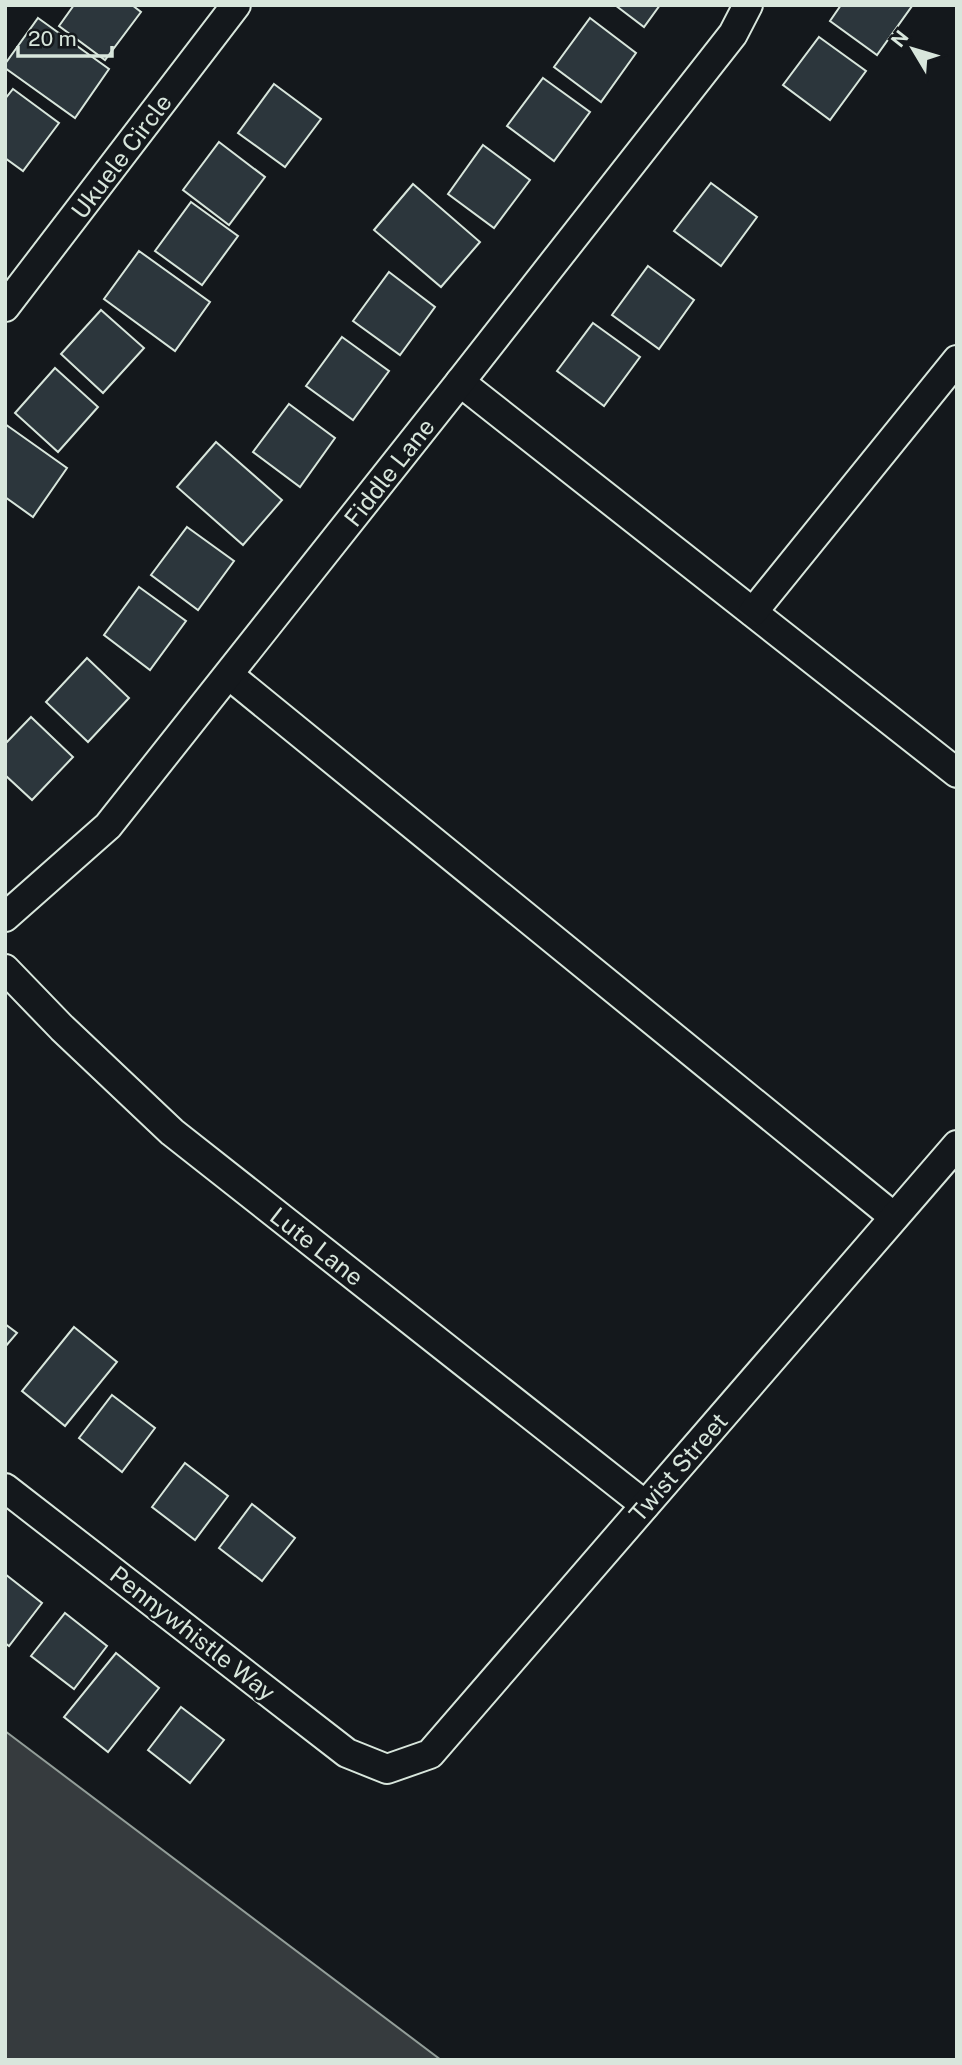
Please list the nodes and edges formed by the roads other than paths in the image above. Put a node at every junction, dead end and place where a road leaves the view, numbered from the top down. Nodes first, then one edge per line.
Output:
1 (236, 5) edge
2 (748, 5) edge
3 (5, 307) edge
4 (957, 359) edge
5 (460, 382) junction
6 (753, 612) junction
7 (229, 675) junction
8 (957, 773) edge
9 (5, 917) edge
10 (5, 970) edge
11 (957, 1145) edge
12 (894, 1217) junction
13 (5, 1488) edge
14 (645, 1505) junction
15 (387, 1769) joint

1 - 3 street, Ukuele Circle
2 - 5 street, Fiddle Lane
4 - 6 street
5 - 6 street
5 - 7 street, Fiddle Lane
6 - 8 street
7 - 9 street, Fiddle Lane
7 - 12 street
10 - 14 street, Lute Lane
11 - 12 street, Twist Street
12 - 14 street, Twist Street
13 - 15 street, Pennywhistle Way
14 - 15 street, Twist Street

